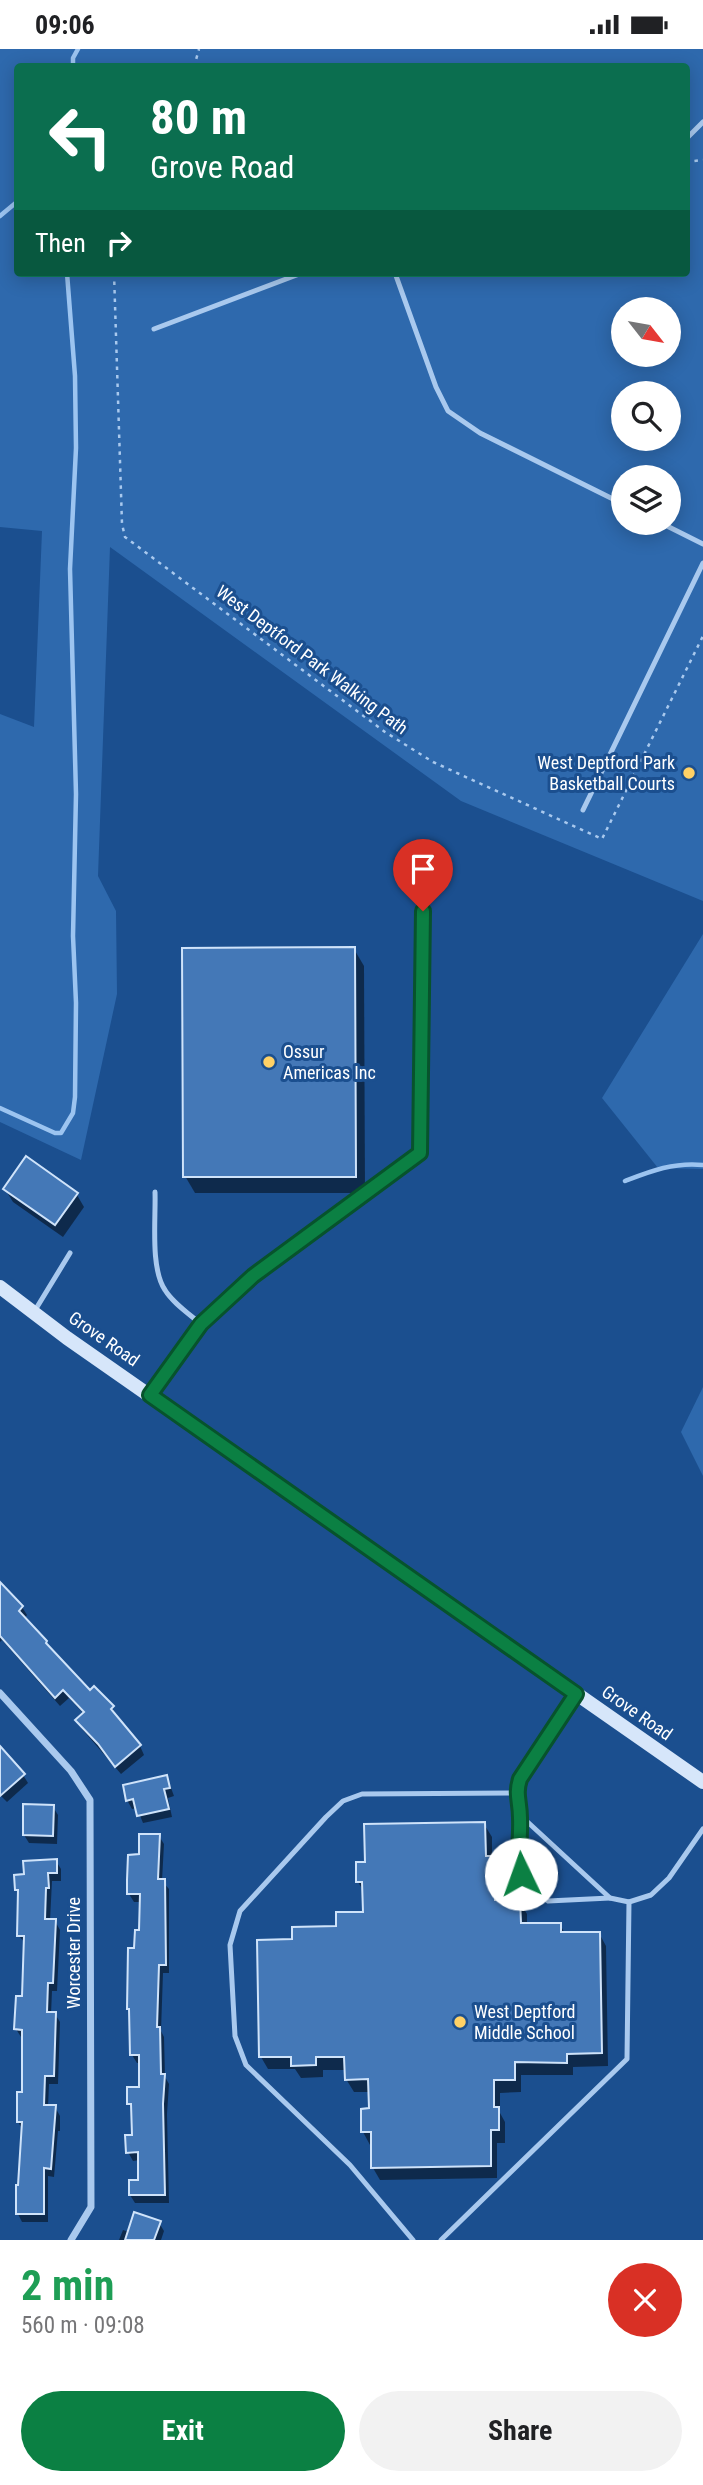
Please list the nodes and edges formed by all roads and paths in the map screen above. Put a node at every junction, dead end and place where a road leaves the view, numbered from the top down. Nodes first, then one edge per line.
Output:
1 (703, 123) edge
2 (690, 135) edge
3 (114, 277) edge
4 (291, 277) edge
5 (396, 277) edge
6 (154, 329) dead end
7 (611, 498) edge
8 (681, 533) edge
9 (703, 544) edge
10 (703, 563) edge
11 (703, 636) edge
12 (583, 810) dead end
13 (424, 884) dead end
14 (155, 1192) dead end
15 (70, 1253) dead end
16 (0, 1287) edge
17 (34, 1312) junction
18 (201, 1324) junction
19 (150, 1395) junction
20 (0, 1693) edge
21 (576, 1694) junction
22 (7, 1701) junction
23 (0, 1707) edge
24 (703, 1782) edge
25 (516, 1793) junction
26 (520, 1815) junction
27 (703, 1829) edge
28 (610, 1898) junction
29 (629, 1902) junction
30 (71, 2240) edge
31 (413, 2240) edge
32 (442, 2240) edge

1 - 2 lane
3 - 11 path, West Deptford Park Walking Path
4 - 6 lane
5 - 7 lane
8 - 9 lane
10 - 12 lane
13 - 18 lane
14 - 18 lane
15 - 17 lane
16 - 17 main road, Grove Road
17 - 19 main road, Grove Road
18 - 19 lane
19 - 21 main road, Grove Road
20 - 22 street, Worcester Drive
21 - 24 main road, Grove Road
21 - 25 lane
22 - 23 street
22 - 30 street, Worcester Drive
25 - 26 lane
25 - 31 lane
26 - 28 lane
26 - 28 lane
27 - 29 lane
28 - 29 lane
29 - 32 lane

